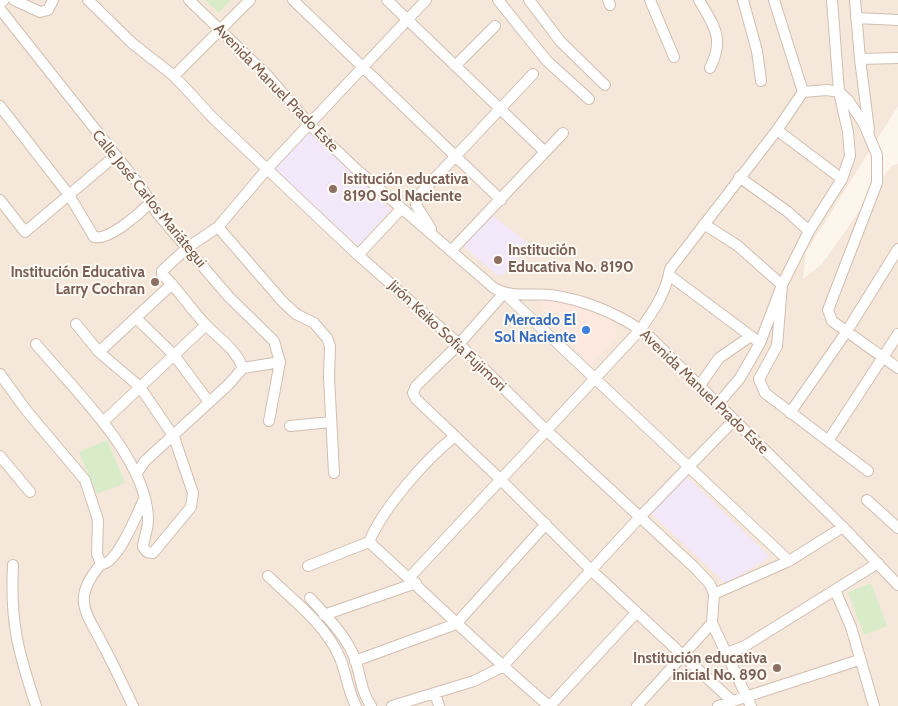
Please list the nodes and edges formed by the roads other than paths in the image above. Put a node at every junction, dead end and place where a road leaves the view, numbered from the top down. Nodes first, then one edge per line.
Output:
1 (4, 0) edge
2 (14, 0) edge
3 (53, 0) edge
4 (88, 0) edge
5 (189, 0) edge
6 (250, 0) edge
7 (293, 0) edge
8 (387, 0) edge
9 (426, 0) edge
10 (498, 0) edge
11 (529, 0) edge
12 (650, 0) edge
13 (699, 0) edge
14 (743, 0) edge
15 (774, 0) edge
16 (832, 0) edge
17 (855, 0) edge
18 (0, 4) edge
19 (0, 9) edge
20 (856, 18) junction
21 (408, 20) junction
22 (898, 20) edge
23 (495, 26) dead end
24 (219, 28) junction
25 (674, 57) dead end
26 (898, 58) edge
27 (860, 59) junction
28 (455, 66) junction
29 (364, 67) junction
30 (710, 68) dead end
31 (533, 74) dead end
32 (174, 76) junction
33 (760, 81) dead end
34 (605, 85) dead end
35 (803, 92) junction
36 (839, 92) junction
37 (588, 99) dead end
38 (0, 106) edge
39 (500, 109) junction
40 (309, 124) junction
41 (778, 130) junction
42 (563, 133) dead end
43 (870, 136) junction
44 (545, 152) junction
45 (455, 155) junction
46 (115, 156) junction
47 (267, 169) junction
48 (740, 177) junction
49 (842, 179) junction
50 (69, 195) junction
51 (0, 200) edge
52 (501, 200) junction
53 (150, 203) junction
54 (401, 209) junction
55 (704, 224) junction
56 (218, 227) junction
57 (809, 231) junction
58 (437, 238) junction
59 (187, 248) junction
60 (898, 249) edge
61 (451, 251) junction
62 (358, 255) junction
63 (669, 275) junction
64 (172, 284) junction
65 (782, 285) junction
66 (504, 293) junction
67 (137, 319) junction
68 (76, 324) dead end
69 (206, 326) junction
70 (640, 330) junction
71 (848, 332) junction
72 (898, 334) edge
73 (750, 336) junction
74 (760, 343) junction
75 (36, 344) dead end
76 (459, 344) junction
77 (99, 352) junction
78 (174, 355) junction
79 (885, 356) junction
80 (280, 362) junction
81 (243, 368) junction
82 (898, 368) edge
83 (0, 374) edge
84 (595, 378) junction
85 (700, 385) junction
86 (140, 387) junction
87 (209, 402) junction
88 (718, 404) junction
89 (790, 413) junction
90 (734, 420) junction
91 (269, 421) dead end
92 (103, 422) junction
93 (331, 422) junction
94 (290, 426) dead end
95 (546, 430) junction
96 (174, 436) junction
97 (454, 437) junction
98 (828, 441) junction
99 (0, 456) edge
100 (688, 467) junction
101 (868, 471) dead end
102 (137, 473) junction
103 (334, 473) dead end
104 (500, 478) junction
105 (30, 492) dead end
106 (144, 499) junction
107 (867, 500) dead end
108 (640, 517) junction
109 (546, 524) junction
110 (843, 527) junction
111 (898, 528) edge
112 (369, 542) junction
113 (789, 561) junction
114 (878, 563) junction
115 (101, 564) junction
116 (13, 565) dead end
117 (308, 566) dead end
118 (591, 570) junction
119 (268, 576) dead end
120 (413, 580) junction
121 (898, 585) edge
122 (835, 590) junction
123 (714, 594) junction
124 (310, 598) dead end
125 (636, 613) junction
126 (324, 614) junction
127 (712, 623) junction
128 (456, 624) junction
129 (728, 653) junction
130 (684, 655) junction
131 (859, 660) junction
132 (355, 661) junction
133 (502, 667) junction
134 (435, 693) junction
135 (732, 701) junction
136 (750, 701) edge
137 (36, 706) edge
138 (133, 706) edge
139 (356, 706) edge
140 (371, 706) edge
141 (392, 706) edge
142 (439, 706) edge
143 (549, 706) edge
144 (637, 706) edge
145 (718, 706) edge
146 (874, 706) edge

1 - 18 street
2 - 3 street
4 - 32 street, Jirón Keiko Sofia Fujimori
5 - 24 street, Avenida Manuel Prado Este
6 - 24 street
7 - 29 street
8 - 21 street
9 - 21 street
10 - 37 street
11 - 34 street
12 - 25 street
13 - 30 street
14 - 33 street
15 - 35 street
16 - 36 street
17 - 20 street
19 - 46 street, Calle José Carlos Mariátegui
20 - 22 street
20 - 27 street
21 - 28 street
21 - 29 street
23 - 28 street
24 - 32 street
24 - 40 street, Avenida Manuel Prado Este
26 - 27 street
27 - 43 street
28 - 39 street
29 - 40 street
29 - 45 street
31 - 39 street
32 - 47 street, Jirón Keiko Sofia Fujimori
35 - 36 street
35 - 41 street
36 - 43 street
36 - 49 street
38 - 50 street
39 - 44 street
39 - 45 street
40 - 47 street
40 - 54 street, Avenida Manuel Prado Este
41 - 48 street
41 - 49 street
42 - 44 street
43 - 71 street
44 - 52 street
45 - 52 street
45 - 58 street
46 - 50 street
46 - 53 street, Calle José Carlos Mariátegui
47 - 56 street
47 - 62 street, Jirón Keiko Sofia Fujimori
48 - 55 street
48 - 57 street
49 - 57 street
50 - 51 street
50 - 53 street
52 - 61 street
53 - 59 street, Calle José Carlos Mariátegui
54 - 58 street, Avenida Manuel Prado Este
54 - 62 street
55 - 63 street
55 - 65 street
56 - 59 street
56 - 93 street
57 - 65 street
58 - 61 street, Avenida Manuel Prado Este
59 - 64 street
59 - 80 street, Calle José Carlos Mariátegui
60 - 71 street
61 - 66 street, Avenida Manuel Prado Este
62 - 76 street, Jirón Keiko Sofia Fujimori
63 - 70 street
63 - 73 street
64 - 67 street
64 - 69 street
65 - 74 street
65 - 89 street
66 - 70 street, Avenida Manuel Prado Este
66 - 76 street
66 - 84 street
67 - 77 street
67 - 78 street
68 - 77 street
69 - 78 street
69 - 81 street
70 - 84 street
70 - 85 street, Avenida Manuel Prado Este
71 - 79 street
71 - 89 street
72 - 79 street
73 - 74 street
73 - 85 street
74 - 88 street
75 - 92 street
76 - 95 street, Jirón Keiko Sofia Fujimori
76 - 97 street
77 - 86 street
78 - 86 street
78 - 87 street
79 - 82 street
79 - 98 street
80 - 81 street
80 - 91 street
81 - 87 street
83 - 115 street
84 - 95 street
84 - 100 street
85 - 88 street, Avenida Manuel Prado Este
86 - 92 street
86 - 96 street
87 - 96 street
88 - 90 street, Avenida Manuel Prado Este
89 - 98 street
90 - 100 street
90 - 110 street, Avenida Manuel Prado Este
92 - 102 street
93 - 94 street
93 - 103 street
95 - 104 street
95 - 108 street, Jirón Keiko Sofia Fujimori
96 - 102 street
96 - 106 street
97 - 104 street
97 - 112 street
98 - 101 street
99 - 105 street
100 - 108 street
100 - 113 street
102 - 106 street
104 - 109 street
104 - 120 street
106 - 115 street
107 - 111 street
108 - 118 street
108 - 123 street, Jirón Keiko Sofia Fujimori
109 - 118 street
109 - 128 street
110 - 113 street
110 - 114 street, Avenida Manuel Prado Este
112 - 117 street
112 - 120 street
113 - 123 street
114 - 121 street, Avenida Manuel Prado Este
114 - 122 street
115 - 138 street
116 - 137 street
118 - 125 street
118 - 133 street
119 - 139 street
120 - 126 street
120 - 128 street
122 - 129 street
122 - 131 street
123 - 127 street
124 - 126 street
125 - 130 street
125 - 143 street
126 - 132 street
127 - 129 street
127 - 130 street
128 - 132 street
128 - 133 street
129 - 136 street
130 - 135 street
130 - 144 street
131 - 136 street
131 - 146 street
132 - 140 street
133 - 134 street
133 - 143 street
134 - 141 street
134 - 142 street
135 - 136 street
135 - 145 street

